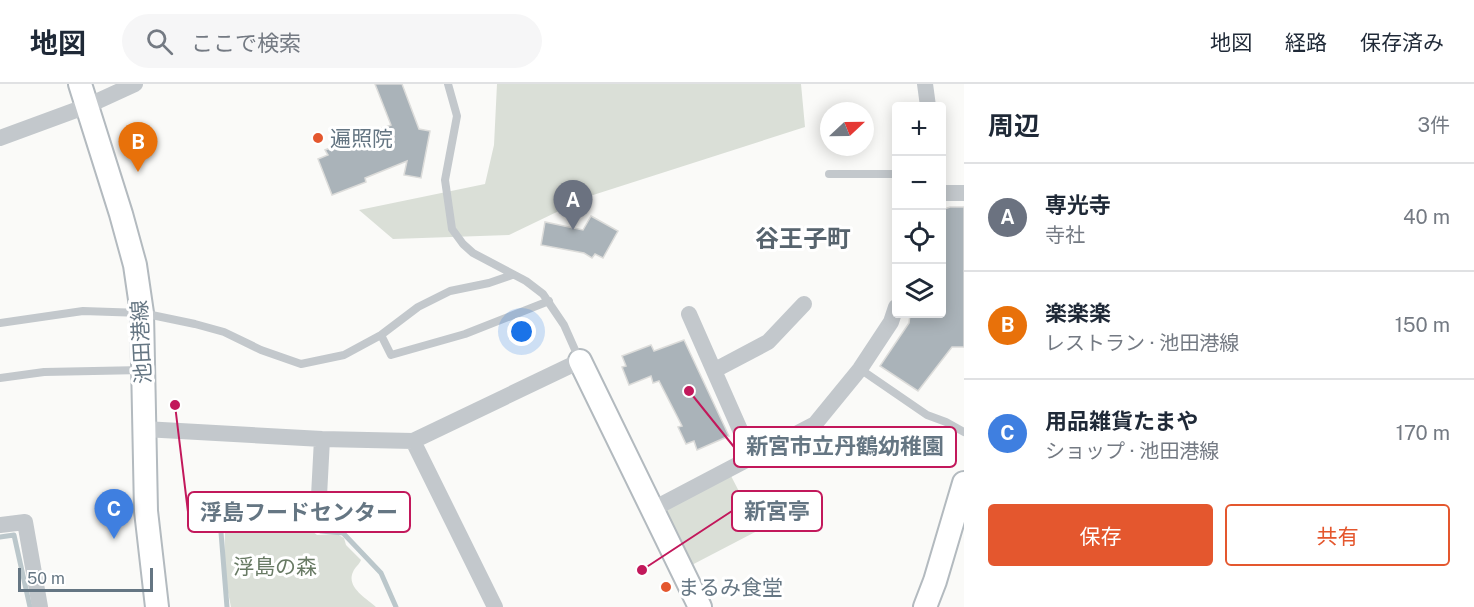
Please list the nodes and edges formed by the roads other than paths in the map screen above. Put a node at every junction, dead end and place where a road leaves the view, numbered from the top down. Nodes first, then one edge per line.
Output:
1 (80, 84) edge
2 (135, 84) edge
3 (448, 84) edge
4 (924, 84) edge
5 (927, 102) edge
6 (87, 106) junction
7 (0, 138) edge
8 (829, 174) dead end
9 (892, 174) edge
10 (946, 193) edge
11 (964, 193) edge
12 (512, 275) junction
13 (549, 301) junction
14 (804, 304) dead end
15 (142, 313) junction
16 (690, 314) dead end
17 (893, 318) edge
18 (0, 323) edge
19 (381, 335) junction
20 (580, 360) junction
21 (860, 369) junction
22 (143, 370) junction
23 (715, 370) junction
24 (0, 378) edge
25 (144, 429) junction
26 (964, 432) edge
27 (322, 439) junction
28 (414, 441) junction
29 (753, 457) junction
30 (964, 483) edge
31 (319, 496) dead end
32 (653, 509) junction
33 (0, 525) edge
34 (40, 607) edge
35 (157, 607) edge
36 (495, 607) edge
37 (700, 607) edge
38 (925, 607) edge

1 - 6 main road, 池田港線
2 - 6 street
3 - 12 lane
4 - 5 street
6 - 7 street
6 - 15 main road, 池田港線
8 - 9 lane
10 - 11 street
12 - 13 lane
12 - 19 lane
13 - 19 lane
13 - 20 lane
14 - 23 street
15 - 18 lane
15 - 19 lane
15 - 22 main road, 池田港線
16 - 23 street
17 - 21 street
20 - 28 street
20 - 32 main road
21 - 26 lane
21 - 29 street
22 - 24 lane
22 - 25 main road, 池田港線
23 - 29 street
25 - 27 street
25 - 35 main road, 池田港線
27 - 28 street
27 - 31 street
28 - 36 street
29 - 32 street
30 - 38 main road
32 - 37 main road
33 - 34 street

